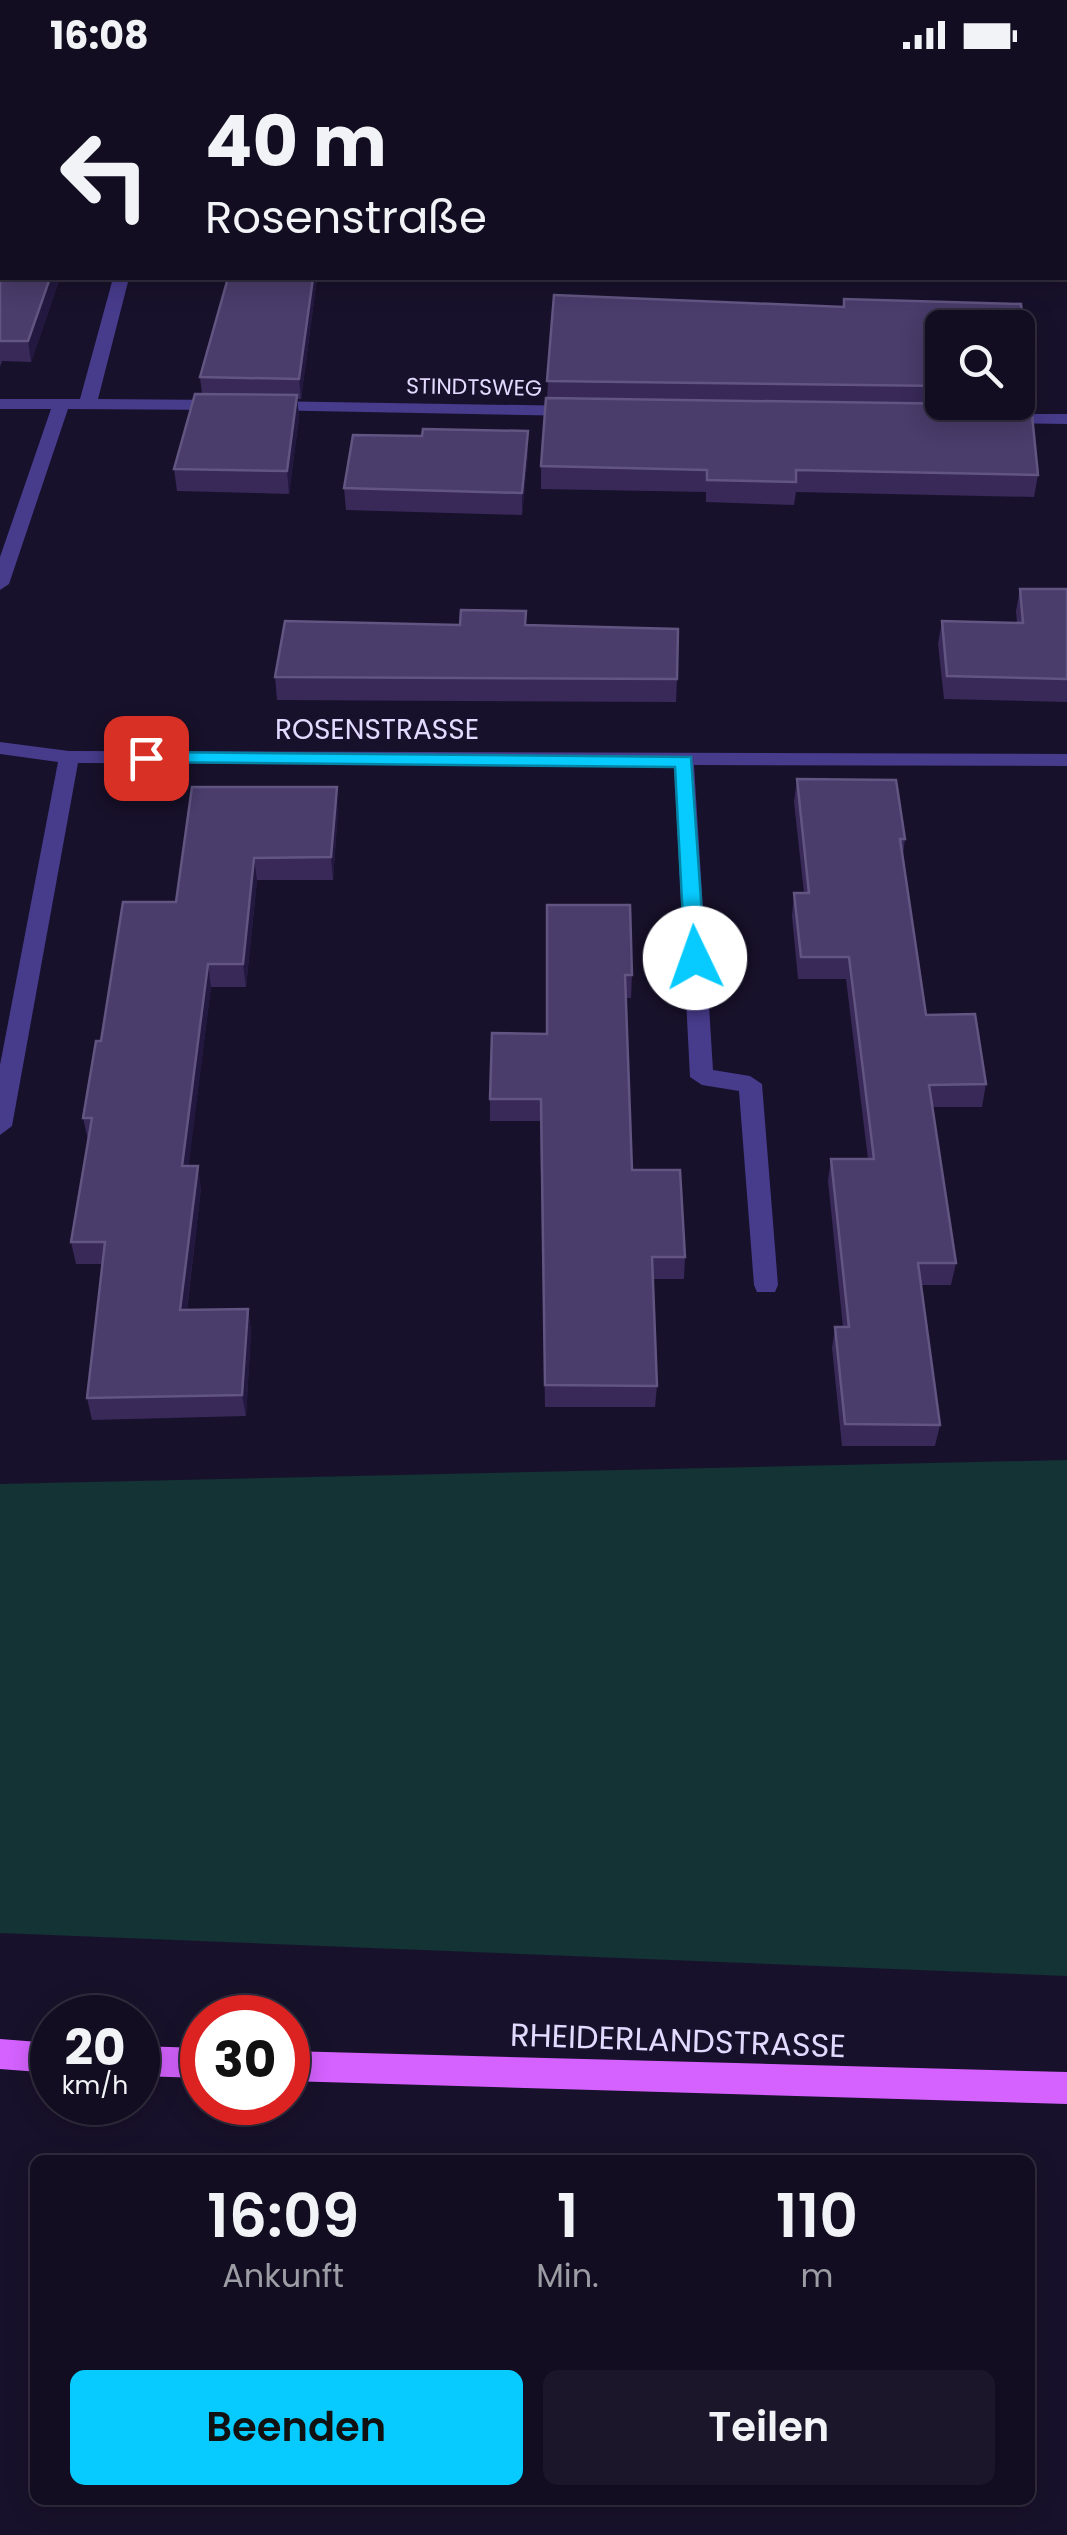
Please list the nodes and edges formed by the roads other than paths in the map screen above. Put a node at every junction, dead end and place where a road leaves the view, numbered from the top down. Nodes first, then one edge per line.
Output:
1 (120, 280) edge
2 (88, 403) junction
3 (0, 404) edge
4 (61, 405) junction
5 (608, 412) edge
6 (1035, 419) edge
7 (1067, 419) edge
8 (0, 584) edge
9 (0, 748) edge
10 (69, 757) junction
11 (1067, 760) edge
12 (684, 761) junction
13 (0, 1126) edge
14 (766, 1285) dead end
15 (0, 2054) edge
16 (30, 2056) edge
17 (310, 2067) edge
18 (1067, 2088) edge

1 - 2 street
2 - 4 street, STINDTSWEG
2 - 5 street, STINDTSWEG
3 - 4 street, STINDTSWEG
4 - 8 street
6 - 7 street
9 - 10 street, ROSENSTRASSE
10 - 12 street, ROSENSTRASSE
10 - 13 street
11 - 12 street, ROSENSTRASSE
12 - 14 street
15 - 16 main road
17 - 18 main road, RHEIDERLANDSTRASSE

